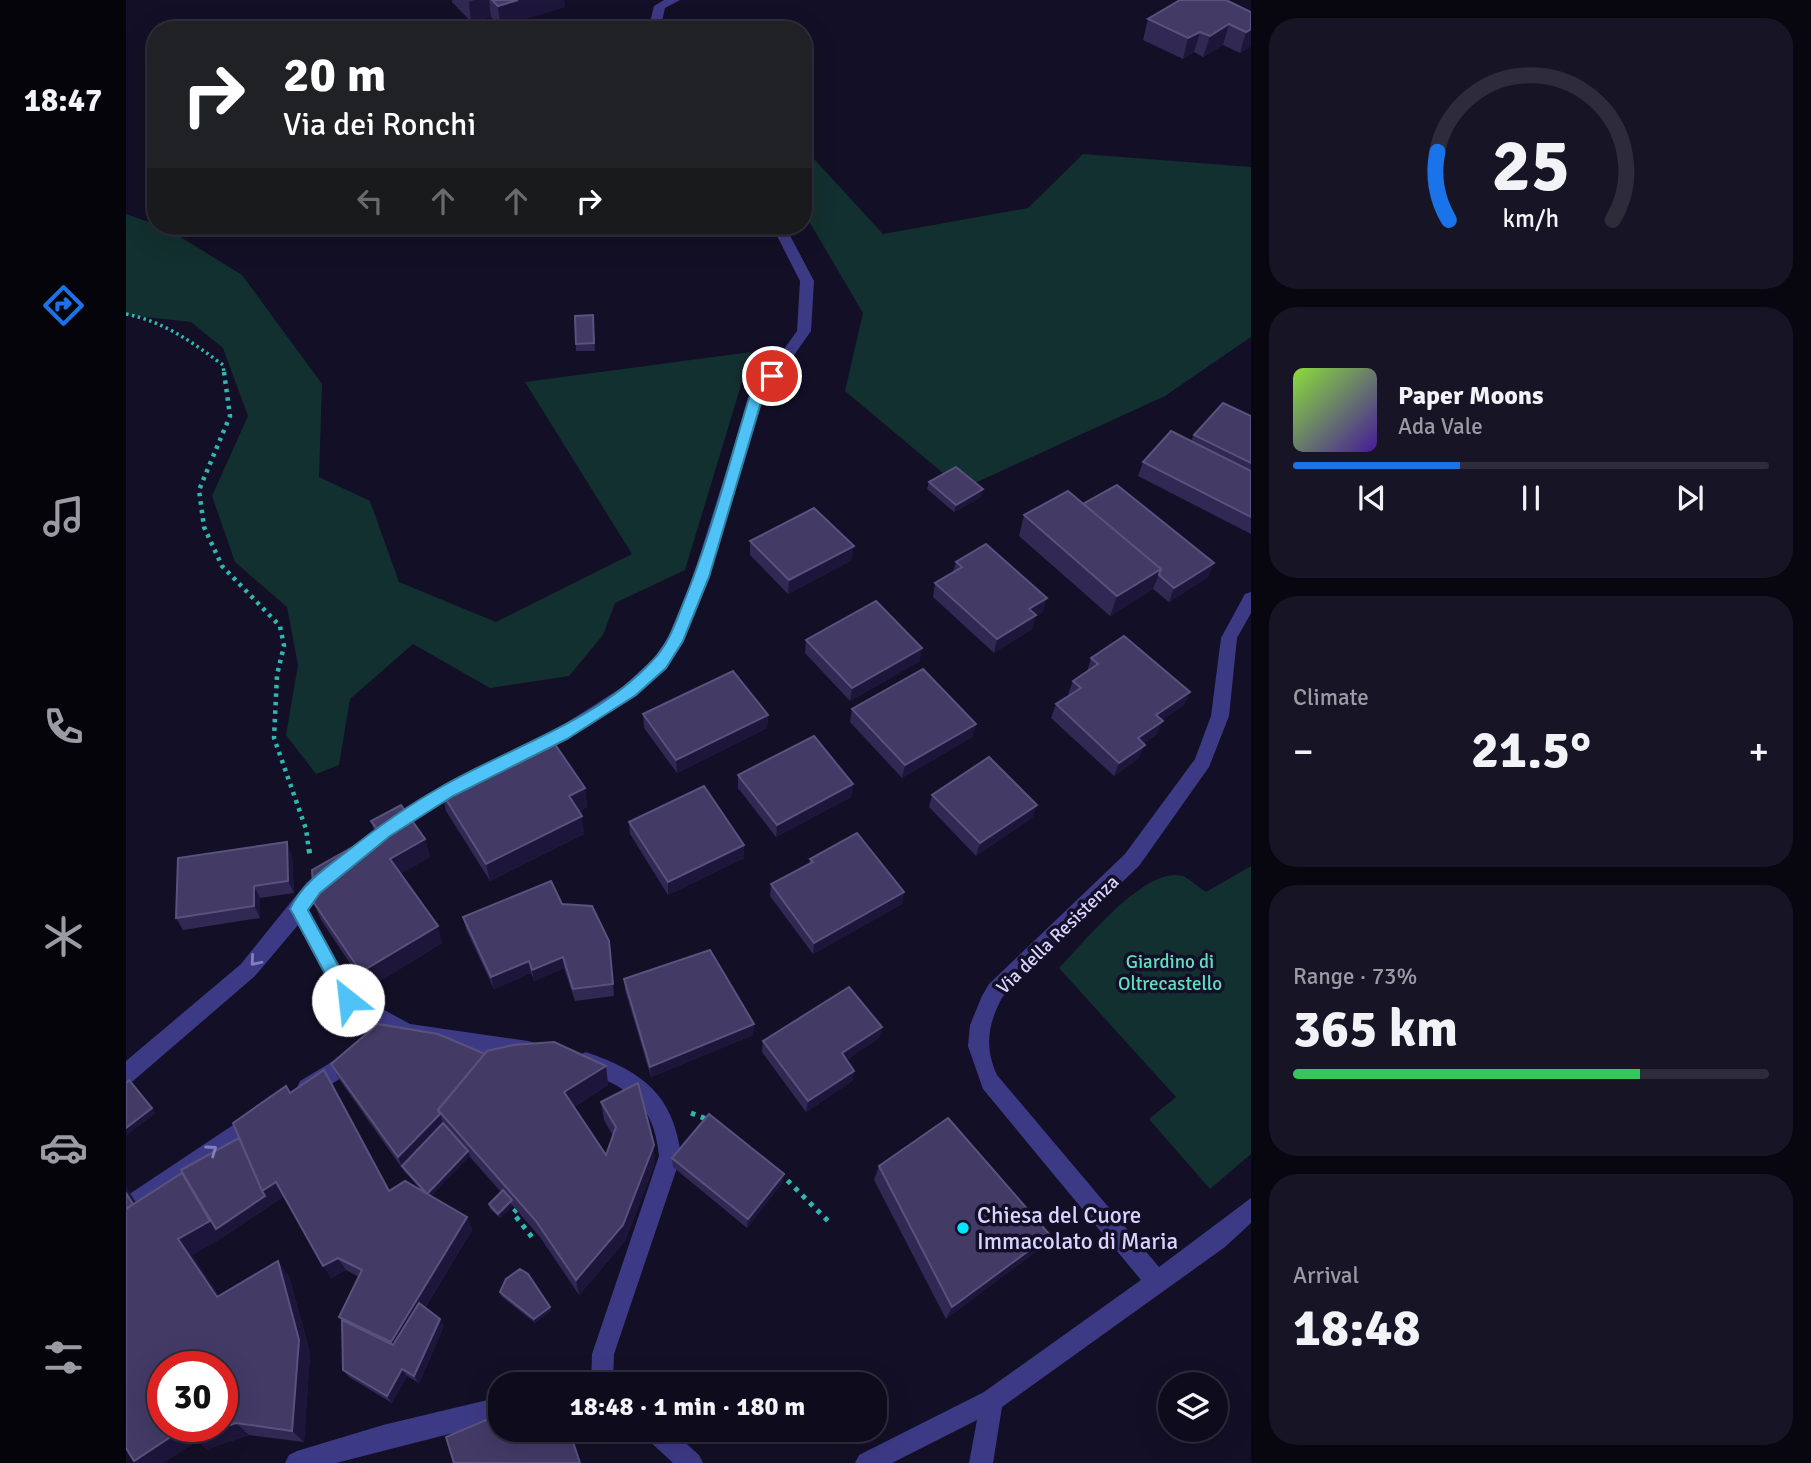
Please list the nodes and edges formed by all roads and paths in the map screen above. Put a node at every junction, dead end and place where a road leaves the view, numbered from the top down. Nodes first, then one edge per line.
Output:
1 (674, 0) edge
2 (656, 21) edge
3 (784, 235) edge
4 (126, 314) edge
5 (1251, 598) edge
6 (374, 839) edge
7 (344, 864) edge
8 (314, 888) junction
9 (299, 909) junction
10 (397, 1027) junction
11 (126, 1074) edge
12 (648, 1096) junction
13 (716, 1122) edge
14 (770, 1166) edge
15 (136, 1203) edge
16 (517, 1209) edge
17 (1251, 1209) edge
18 (828, 1220) dead end
19 (535, 1241) edge
20 (1157, 1282) junction
21 (602, 1372) edge
22 (992, 1400) junction
23 (488, 1412) edge
24 (667, 1442) edge
25 (297, 1463) edge
26 (691, 1463) edge
27 (867, 1463) edge
28 (981, 1463) edge

1 - 2 street
3 - 6 street
4 - 8 path
5 - 20 street, Via della Resistenza
7 - 8 street
8 - 9 street
9 - 10 street
9 -> 11 street
10 - 12 street
15 -> 10 street
12 - 13 path
12 - 21 street
14 - 18 path
16 - 19 path
17 - 20 street
20 - 22 street
22 - 27 street
22 - 28 street
23 - 25 street
24 - 26 street

